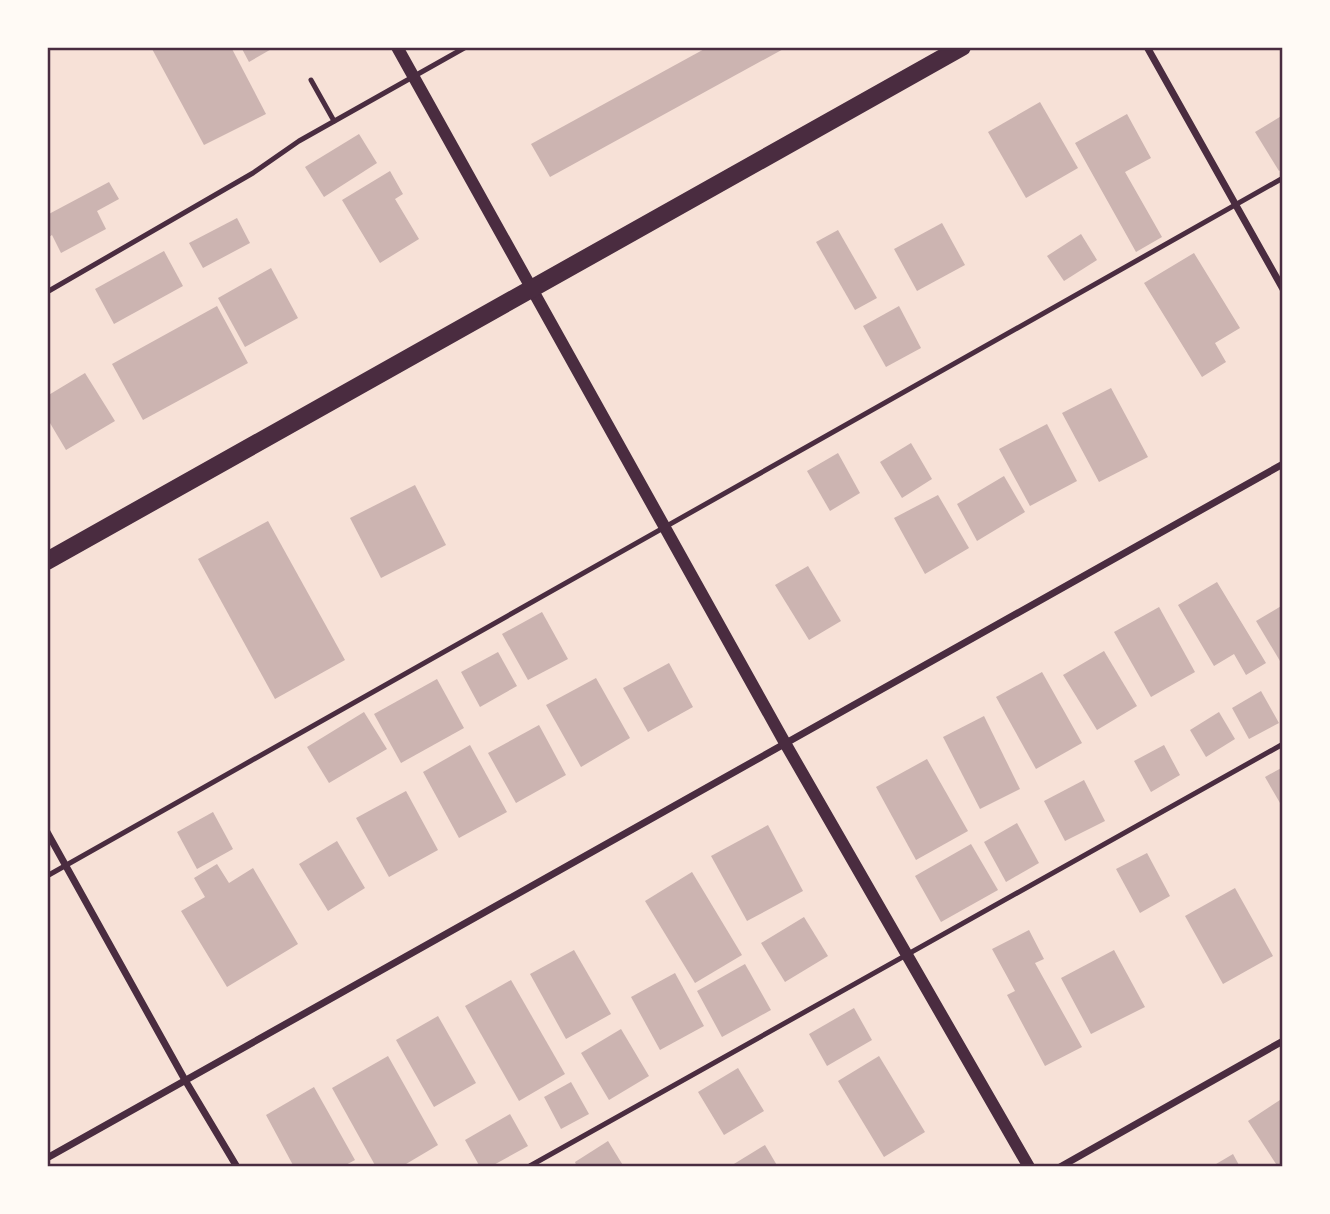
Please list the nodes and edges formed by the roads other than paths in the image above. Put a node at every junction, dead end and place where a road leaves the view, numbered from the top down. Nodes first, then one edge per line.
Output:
1 (397, 47) edge
2 (466, 47) edge
3 (962, 47) edge
4 (1147, 47) edge
5 (412, 76) junction
6 (311, 80) dead end
7 (334, 121) junction
8 (1283, 178) edge
9 (1235, 205) junction
10 (532, 289) junction
11 (1283, 289) edge
12 (47, 292) edge
13 (1283, 464) edge
14 (665, 528) junction
15 (47, 561) edge
16 (785, 743) junction
17 (1283, 744) edge
18 (47, 832) edge
19 (66, 865) junction
20 (47, 876) edge
21 (907, 955) junction
22 (1283, 1041) edge
23 (185, 1080) junction
24 (47, 1158) edge
25 (237, 1167) edge
26 (528, 1167) edge
27 (1029, 1167) edge
28 (1060, 1167) edge

1 - 5 street
2 - 5 lane
3 - 10 main road
4 - 9 street
5 - 7 lane
5 - 10 street
6 - 7 lane
7 - 12 lane
8 - 9 lane
9 - 11 street
9 - 14 lane
10 - 14 street
10 - 15 main road
13 - 16 street
14 - 16 street
14 - 19 lane
16 - 21 street
16 - 23 street
17 - 21 lane
18 - 19 street
19 - 20 lane
19 - 23 street
21 - 26 lane
21 - 27 street
22 - 28 street
23 - 24 street
23 - 25 street

